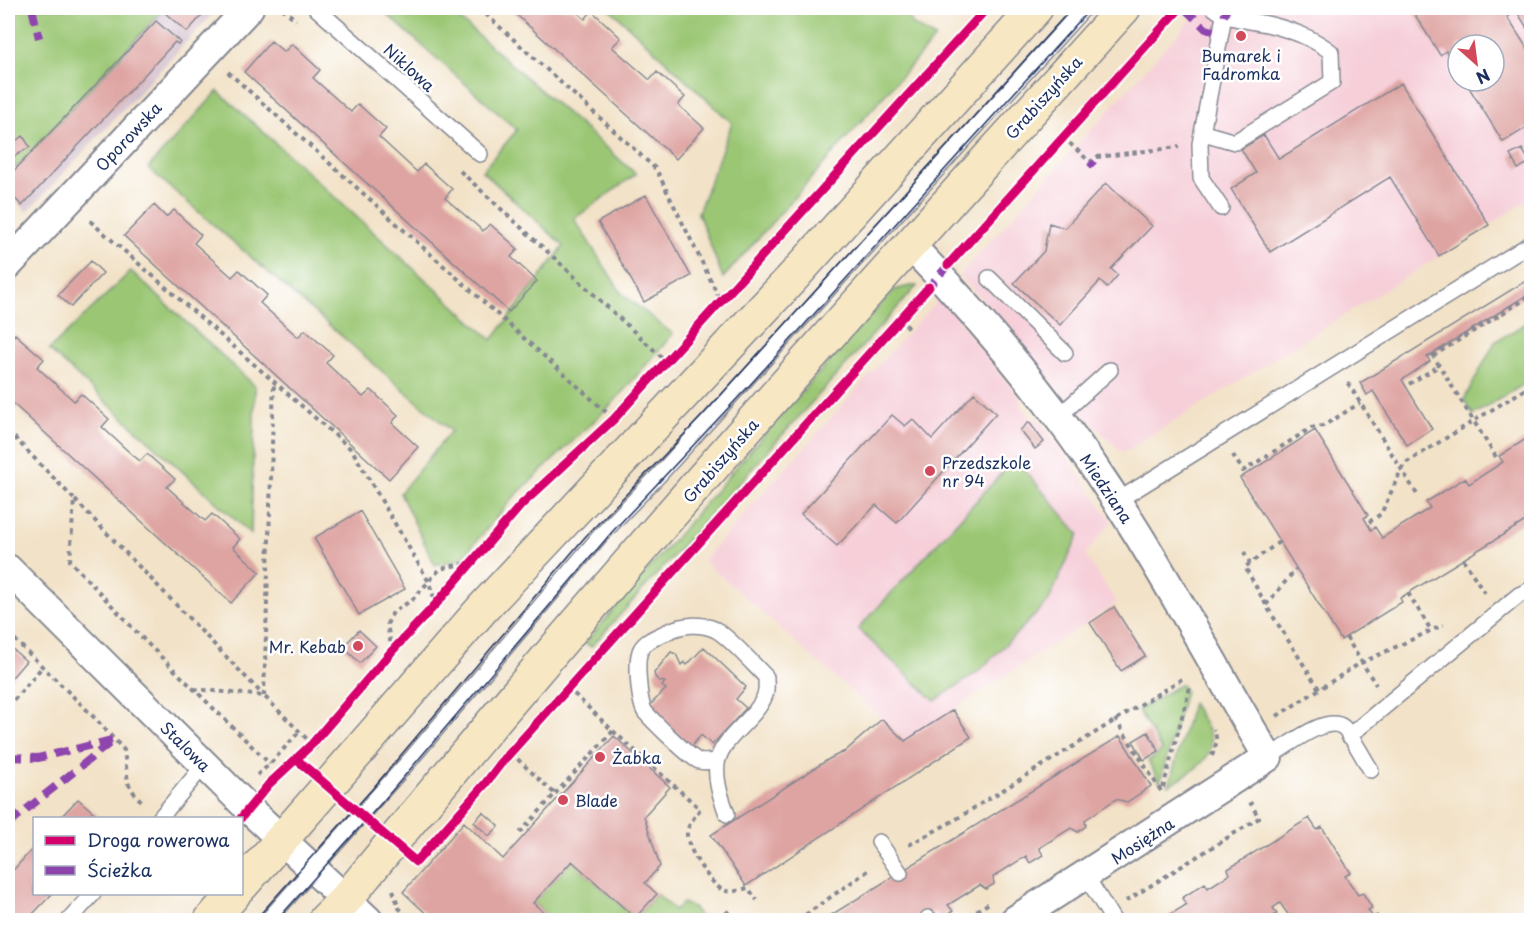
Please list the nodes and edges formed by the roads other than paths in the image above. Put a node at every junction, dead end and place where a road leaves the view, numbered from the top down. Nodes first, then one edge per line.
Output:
1 (249, 8) edge
2 (316, 8) edge
3 (1036, 8) edge
4 (1084, 8) edge
5 (1124, 8) edge
6 (1219, 12) edge
7 (1202, 138) junction
8 (480, 154) dead end
9 (1221, 208) dead end
10 (1532, 243) edge
11 (910, 245) junction
12 (8, 265) edge
13 (989, 278) dead end
14 (1065, 353) dead end
15 (1110, 370) dead end
16 (1057, 418) junction
17 (1118, 501) junction
18 (8, 569) edge
19 (1532, 589) edge
20 (1349, 736) junction
21 (1268, 758) junction
22 (717, 761) junction
23 (205, 764) junction
24 (1371, 770) dead end
25 (727, 814) dead end
26 (162, 817) edge
27 (280, 839) junction
28 (879, 842) dead end
29 (313, 871) junction
30 (900, 873) dead end
31 (1086, 876) junction
32 (243, 884) edge
33 (92, 895) edge
34 (233, 895) edge
35 (346, 913) edge
36 (1110, 916) edge
37 (69, 921) edge
38 (211, 921) edge
39 (268, 921) edge
40 (1015, 921) edge

1 - 12 street, Oporowska
2 - 8 lane, Niklowa
3 - 27 main road
4 - 29 lane
5 - 11 main road, Grabiszyńska
6 - 7 lane
6 - 7 lane
7 - 9 lane
10 - 17 lane
11 - 16 street, Miedziana
11 - 35 main road, Grabiszyńska
13 - 14 lane
15 - 16 lane
16 - 17 street, Miedziana
17 - 21 street, Miedziana
18 - 23 street, Stalowa
19 - 20 lane
20 - 21 lane
20 - 24 lane
21 - 31 street, Mosiężna
22 - 22 lane
22 - 25 lane
23 - 26 lane
23 - 27 street, Stalowa
27 - 29 street, Stalowa
27 - 32 main road
28 - 30 lane
29 - 35 street, Stalowa
29 - 39 lane
31 - 36 lane
31 - 40 street, Mosiężna
33 - 37 lane
34 - 38 main road

